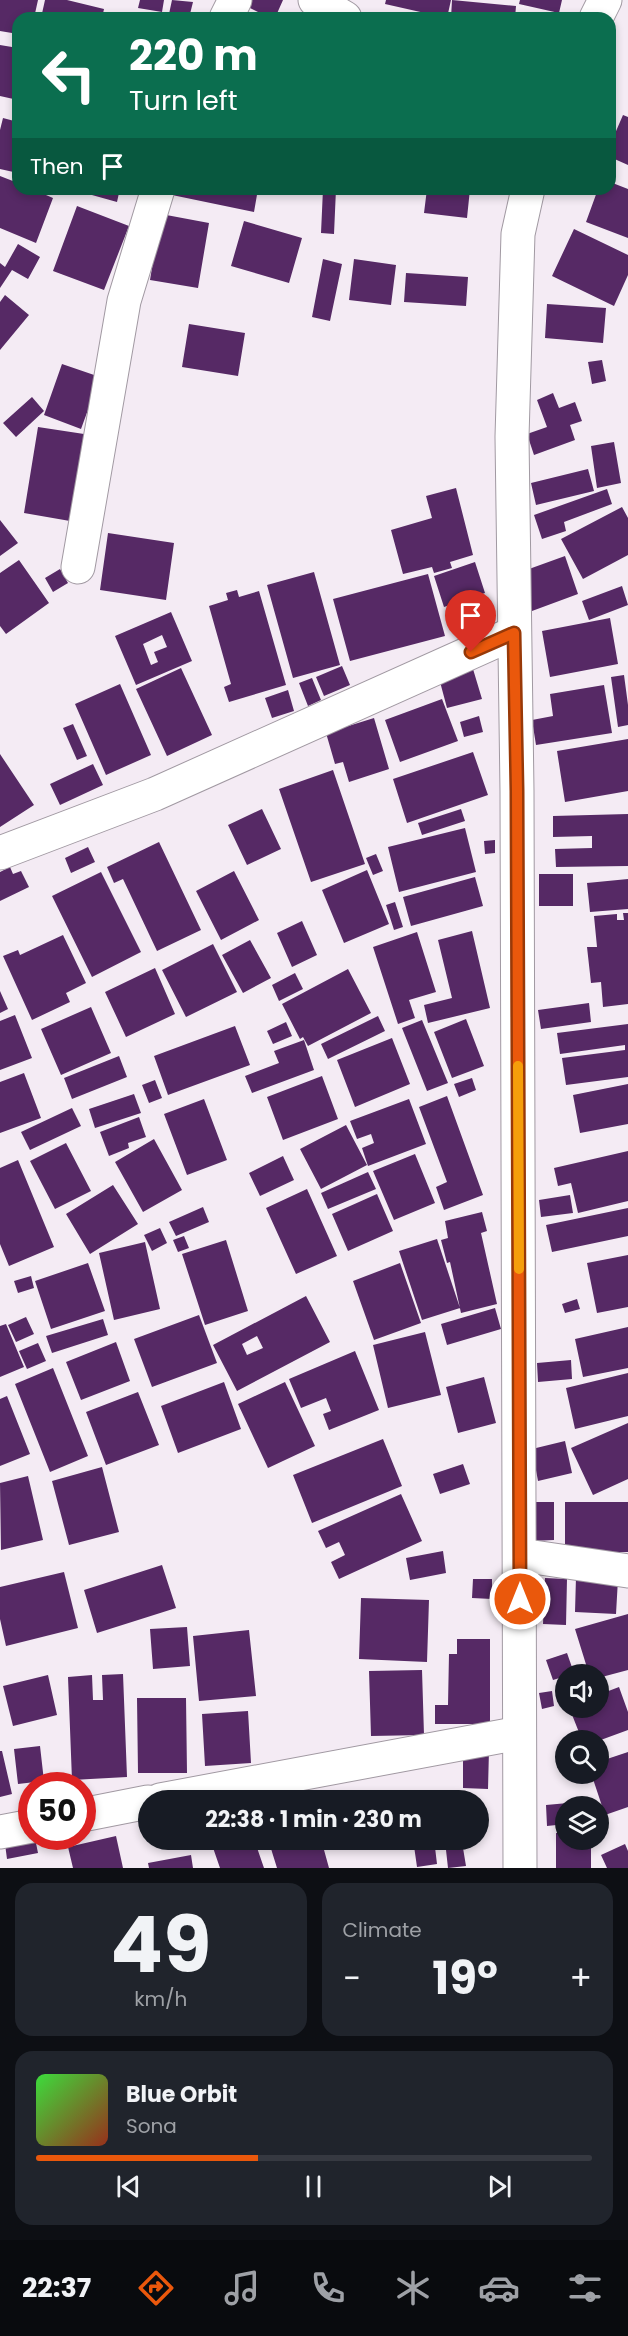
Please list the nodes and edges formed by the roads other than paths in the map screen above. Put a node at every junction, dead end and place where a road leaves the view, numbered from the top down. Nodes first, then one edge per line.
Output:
1 (315, 0) edge
2 (335, 12) edge
3 (156, 195) edge
4 (527, 195) edge
5 (78, 567) dead end
6 (514, 633) junction
7 (0, 854) edge
8 (520, 1555) junction
9 (628, 1571) edge
10 (519, 1733) junction
11 (214, 1790) edge
12 (138, 1804) edge
13 (96, 1812) edge
14 (18, 1829) edge
15 (0, 1832) edge
16 (520, 1868) edge

1 - 2 main road
3 - 5 main road
4 - 6 main road
6 - 7 main road
6 - 8 main road
8 - 9 main road
8 - 10 main road
10 - 11 main road
10 - 16 main road
12 - 13 main road
14 - 15 main road

